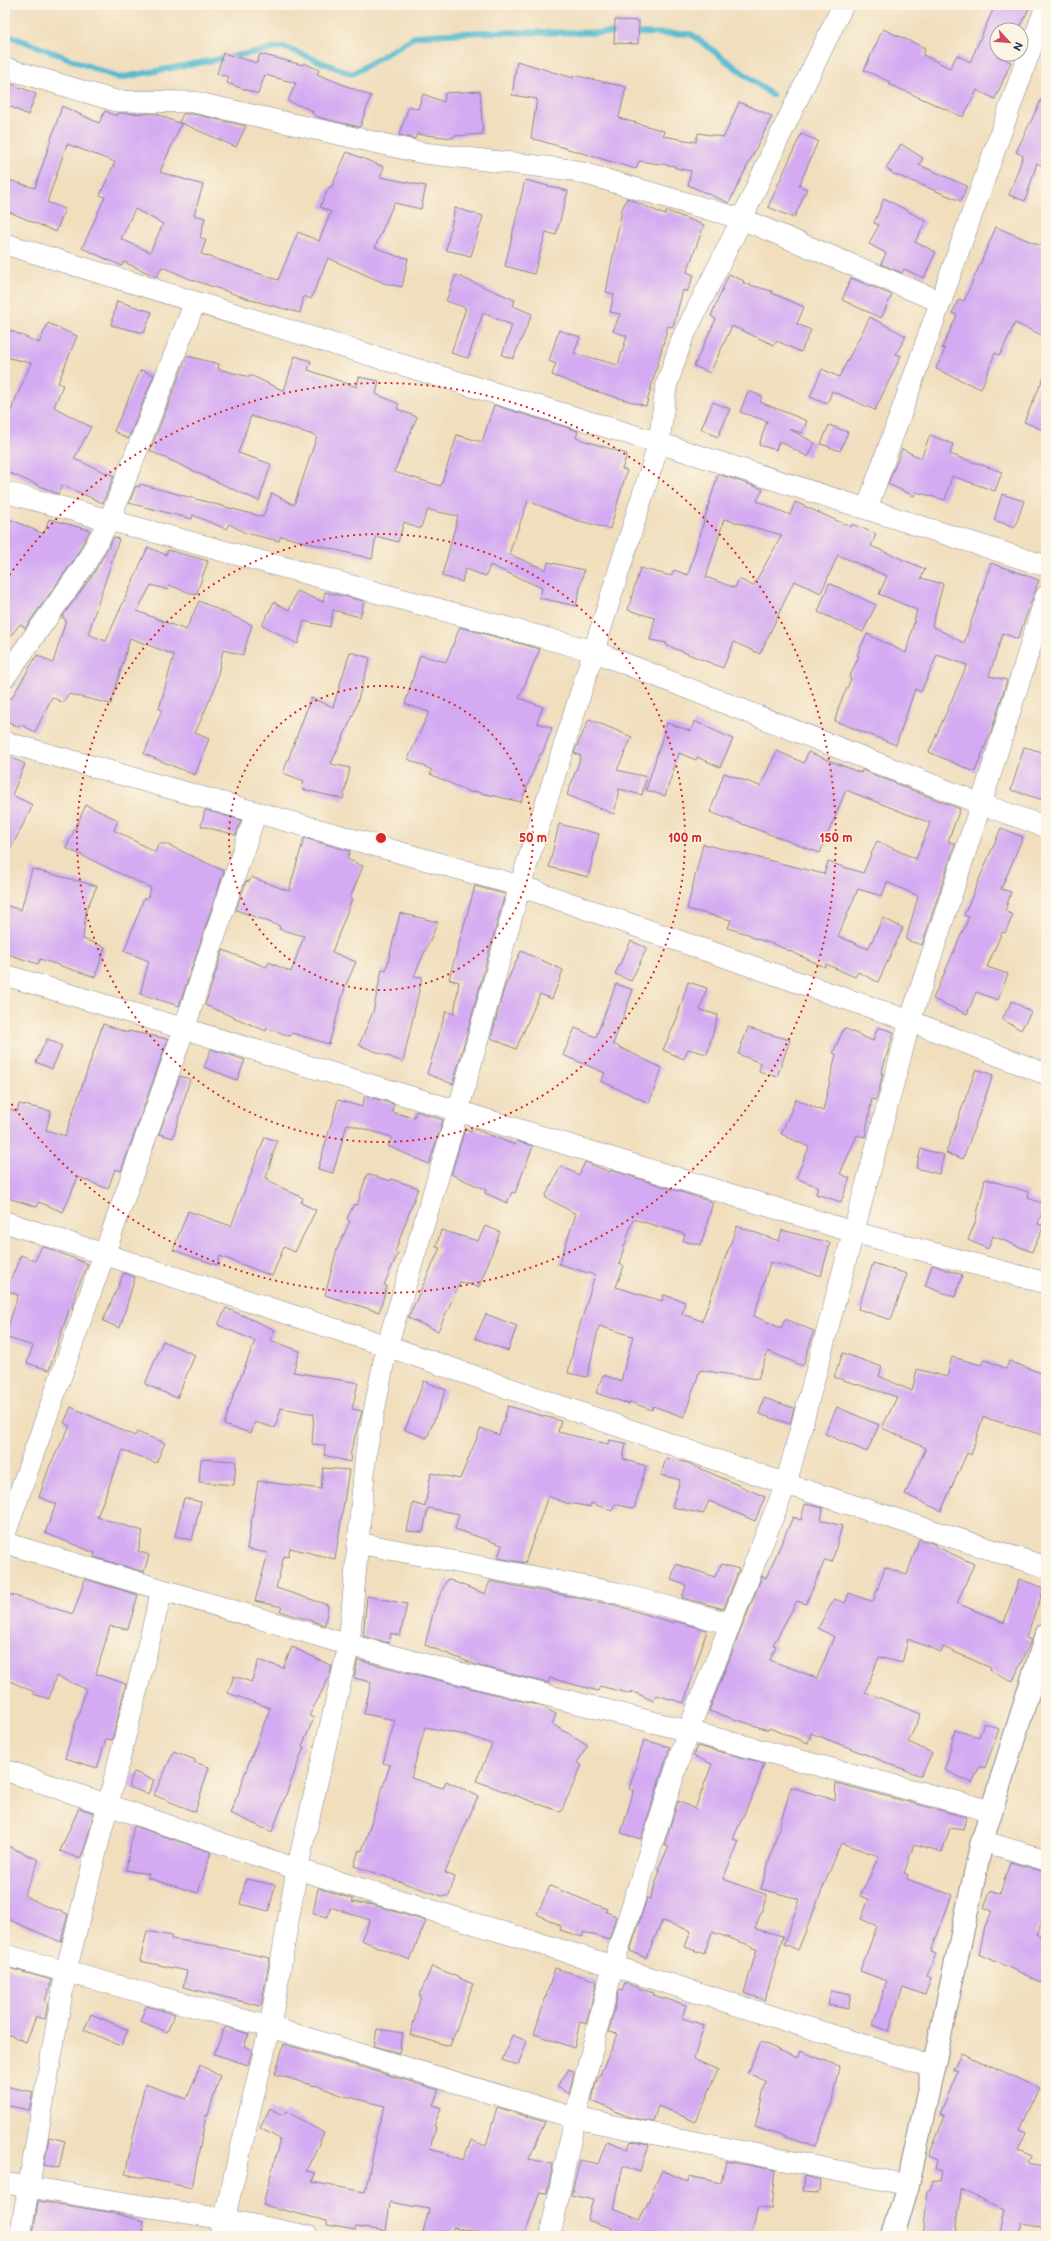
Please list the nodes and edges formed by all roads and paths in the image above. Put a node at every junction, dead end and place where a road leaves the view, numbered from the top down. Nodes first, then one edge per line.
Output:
1 (844, 5) edge
2 (1046, 6) edge
3 (5, 68) edge
4 (742, 219) junction
5 (5, 244) edge
6 (195, 302) junction
7 (941, 302) junction
8 (659, 443) junction
9 (5, 492) edge
10 (867, 508) junction
11 (110, 519) junction
12 (1046, 566) edge
13 (1046, 596) edge
14 (593, 651) junction
15 (5, 677) edge
16 (5, 742) edge
17 (981, 804) junction
18 (256, 812) junction
19 (1046, 827) edge
20 (520, 886) junction
21 (5, 976) edge
22 (910, 1021) junction
23 (184, 1029) junction
24 (1046, 1074) edge
25 (458, 1110) junction
26 (5, 1222) edge
27 (853, 1232) junction
28 (105, 1254) junction
29 (1046, 1283) edge
30 (387, 1346) junction
31 (786, 1484) junction
32 (5, 1534) edge
33 (5, 1543) edge
34 (358, 1543) junction
35 (1046, 1567) edge
36 (162, 1590) junction
37 (731, 1624) junction
38 (1046, 1635) edge
39 (349, 1645) junction
40 (688, 1731) junction
41 (5, 1770) edge
42 (109, 1805) junction
43 (991, 1811) junction
44 (982, 1841) junction
45 (1046, 1860) edge
46 (297, 1869) junction
47 (5, 1955) edge
48 (613, 1966) junction
49 (66, 1971) junction
50 (270, 2026) junction
51 (933, 2067) junction
52 (575, 2118) junction
53 (5, 2183) edge
54 (908, 2186) junction
55 (27, 2187) junction
56 (221, 2228) edge
57 (20, 2236) edge
58 (308, 2236) edge
59 (550, 2236) edge
60 (893, 2236) edge

1 - 4 street
2 - 7 street
3 - 4 street
4 - 7 street
4 - 8 street
5 - 6 street
6 - 8 street
6 - 11 street
7 - 10 street
8 - 10 street
8 - 14 street
9 - 11 street
10 - 12 street
11 - 14 street
11 - 15 street
13 - 17 street
14 - 17 street
14 - 20 street
16 - 18 street
17 - 19 street
17 - 22 street
18 - 20 street
18 - 23 street
20 - 22 street
20 - 25 street
21 - 23 street
22 - 24 street
22 - 27 street
23 - 25 street
23 - 28 street
25 - 27 street
25 - 30 street
26 - 28 street
27 - 29 street
27 - 31 street
28 - 30 street
28 - 32 street
30 - 31 street
30 - 34 street
31 - 35 street
31 - 37 street
33 - 36 street
34 - 37 street
34 - 39 street
36 - 39 street
36 - 42 street
37 - 40 street
38 - 43 street
39 - 40 street
39 - 46 street
40 - 43 street
40 - 48 street
41 - 42 street
42 - 46 street
42 - 49 street
43 - 44 street
44 - 45 street
44 - 51 street
46 - 48 street
46 - 50 street
47 - 49 street
48 - 51 street
48 - 52 street
49 - 50 street
49 - 55 street
50 - 52 street
50 - 56 street
51 - 54 street
52 - 54 street
52 - 59 street
53 - 55 street
54 - 60 street
55 - 56 street
55 - 57 street
56 - 58 street

